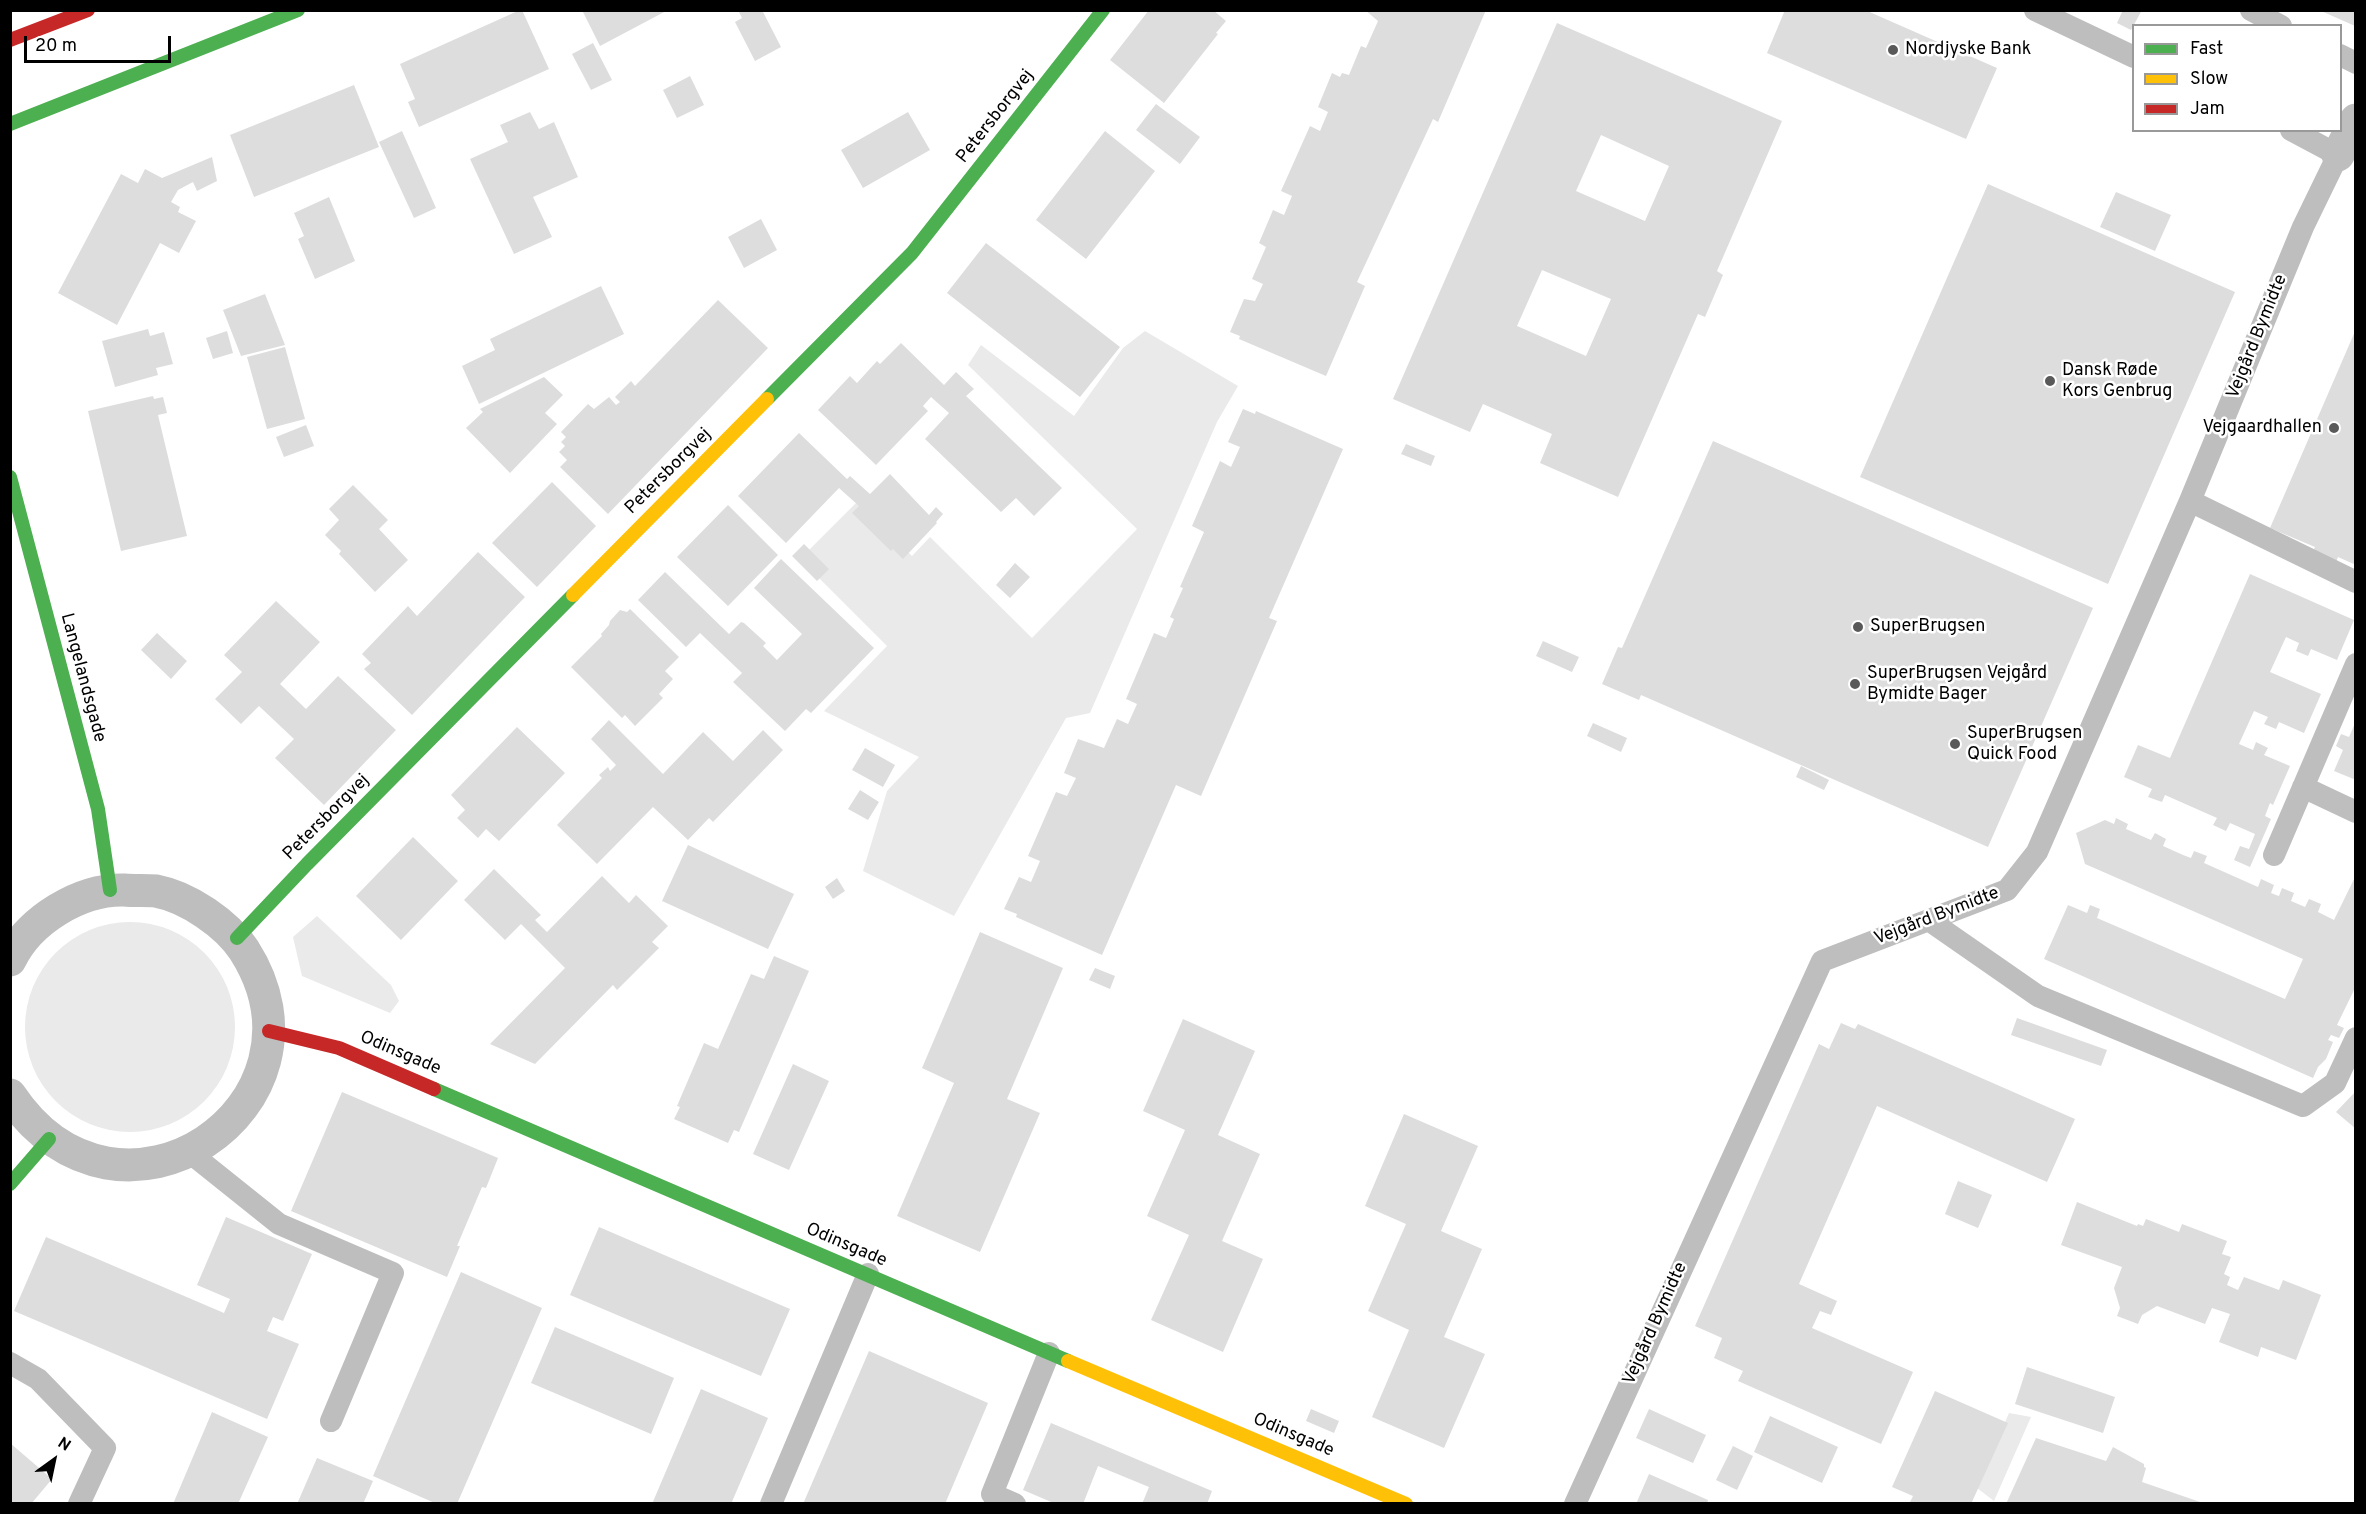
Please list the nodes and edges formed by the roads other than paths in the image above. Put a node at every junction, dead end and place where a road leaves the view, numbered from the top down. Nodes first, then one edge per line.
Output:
1 (88, 10) edge
2 (298, 10) edge
3 (1103, 10) edge
4 (2035, 10) edge
5 (2251, 10) edge
6 (2277, 24) edge
7 (10, 40) edge
8 (2132, 57) edge
9 (2355, 120) edge
10 (10, 124) edge
11 (2295, 132) edge
12 (2338, 155) junction
13 (10, 477) edge
14 (2190, 501) junction
15 (2355, 582) edge
16 (2355, 664) edge
17 (2303, 787) junction
18 (2355, 812) edge
19 (2274, 855) dead end
20 (110, 890) junction
21 (1930, 921) junction
22 (237, 938) junction
23 (10, 960) edge
24 (269, 1031) junction
25 (2355, 1038) edge
26 (10, 1095) edge
27 (50, 1139) junction
28 (189, 1152) junction
29 (10, 1184) edge
30 (868, 1274) junction
31 (1049, 1353) junction
32 (10, 1363) edge
33 (331, 1421) dead end
34 (79, 1503) edge
35 (771, 1503) edge
36 (1015, 1503) edge
37 (1406, 1503) edge
38 (1575, 1503) edge

1 - 7 street
2 - 10 street
3 - 22 street, Petersborgvej
4 - 8 lane
5 - 6 lane
9 - 12 street
11 - 12 lane
12 - 14 lane, Vejgård Bymidte
13 - 20 street, Langelandsgade
14 - 15 lane
14 - 21 lane, Vejgård Bymidte
16 - 17 lane
17 - 18 lane
17 - 19 lane
20 - 22 street
20 - 23 street
21 - 25 lane
21 - 38 lane, Vejgård Bymidte
22 - 24 street
24 - 28 street
24 - 30 street, Odinsgade
26 - 27 street
27 - 28 street
27 - 29 street
28 - 33 lane
30 - 31 street, Odinsgade
30 - 35 lane
31 - 36 lane
31 - 37 street, Odinsgade
32 - 34 lane

